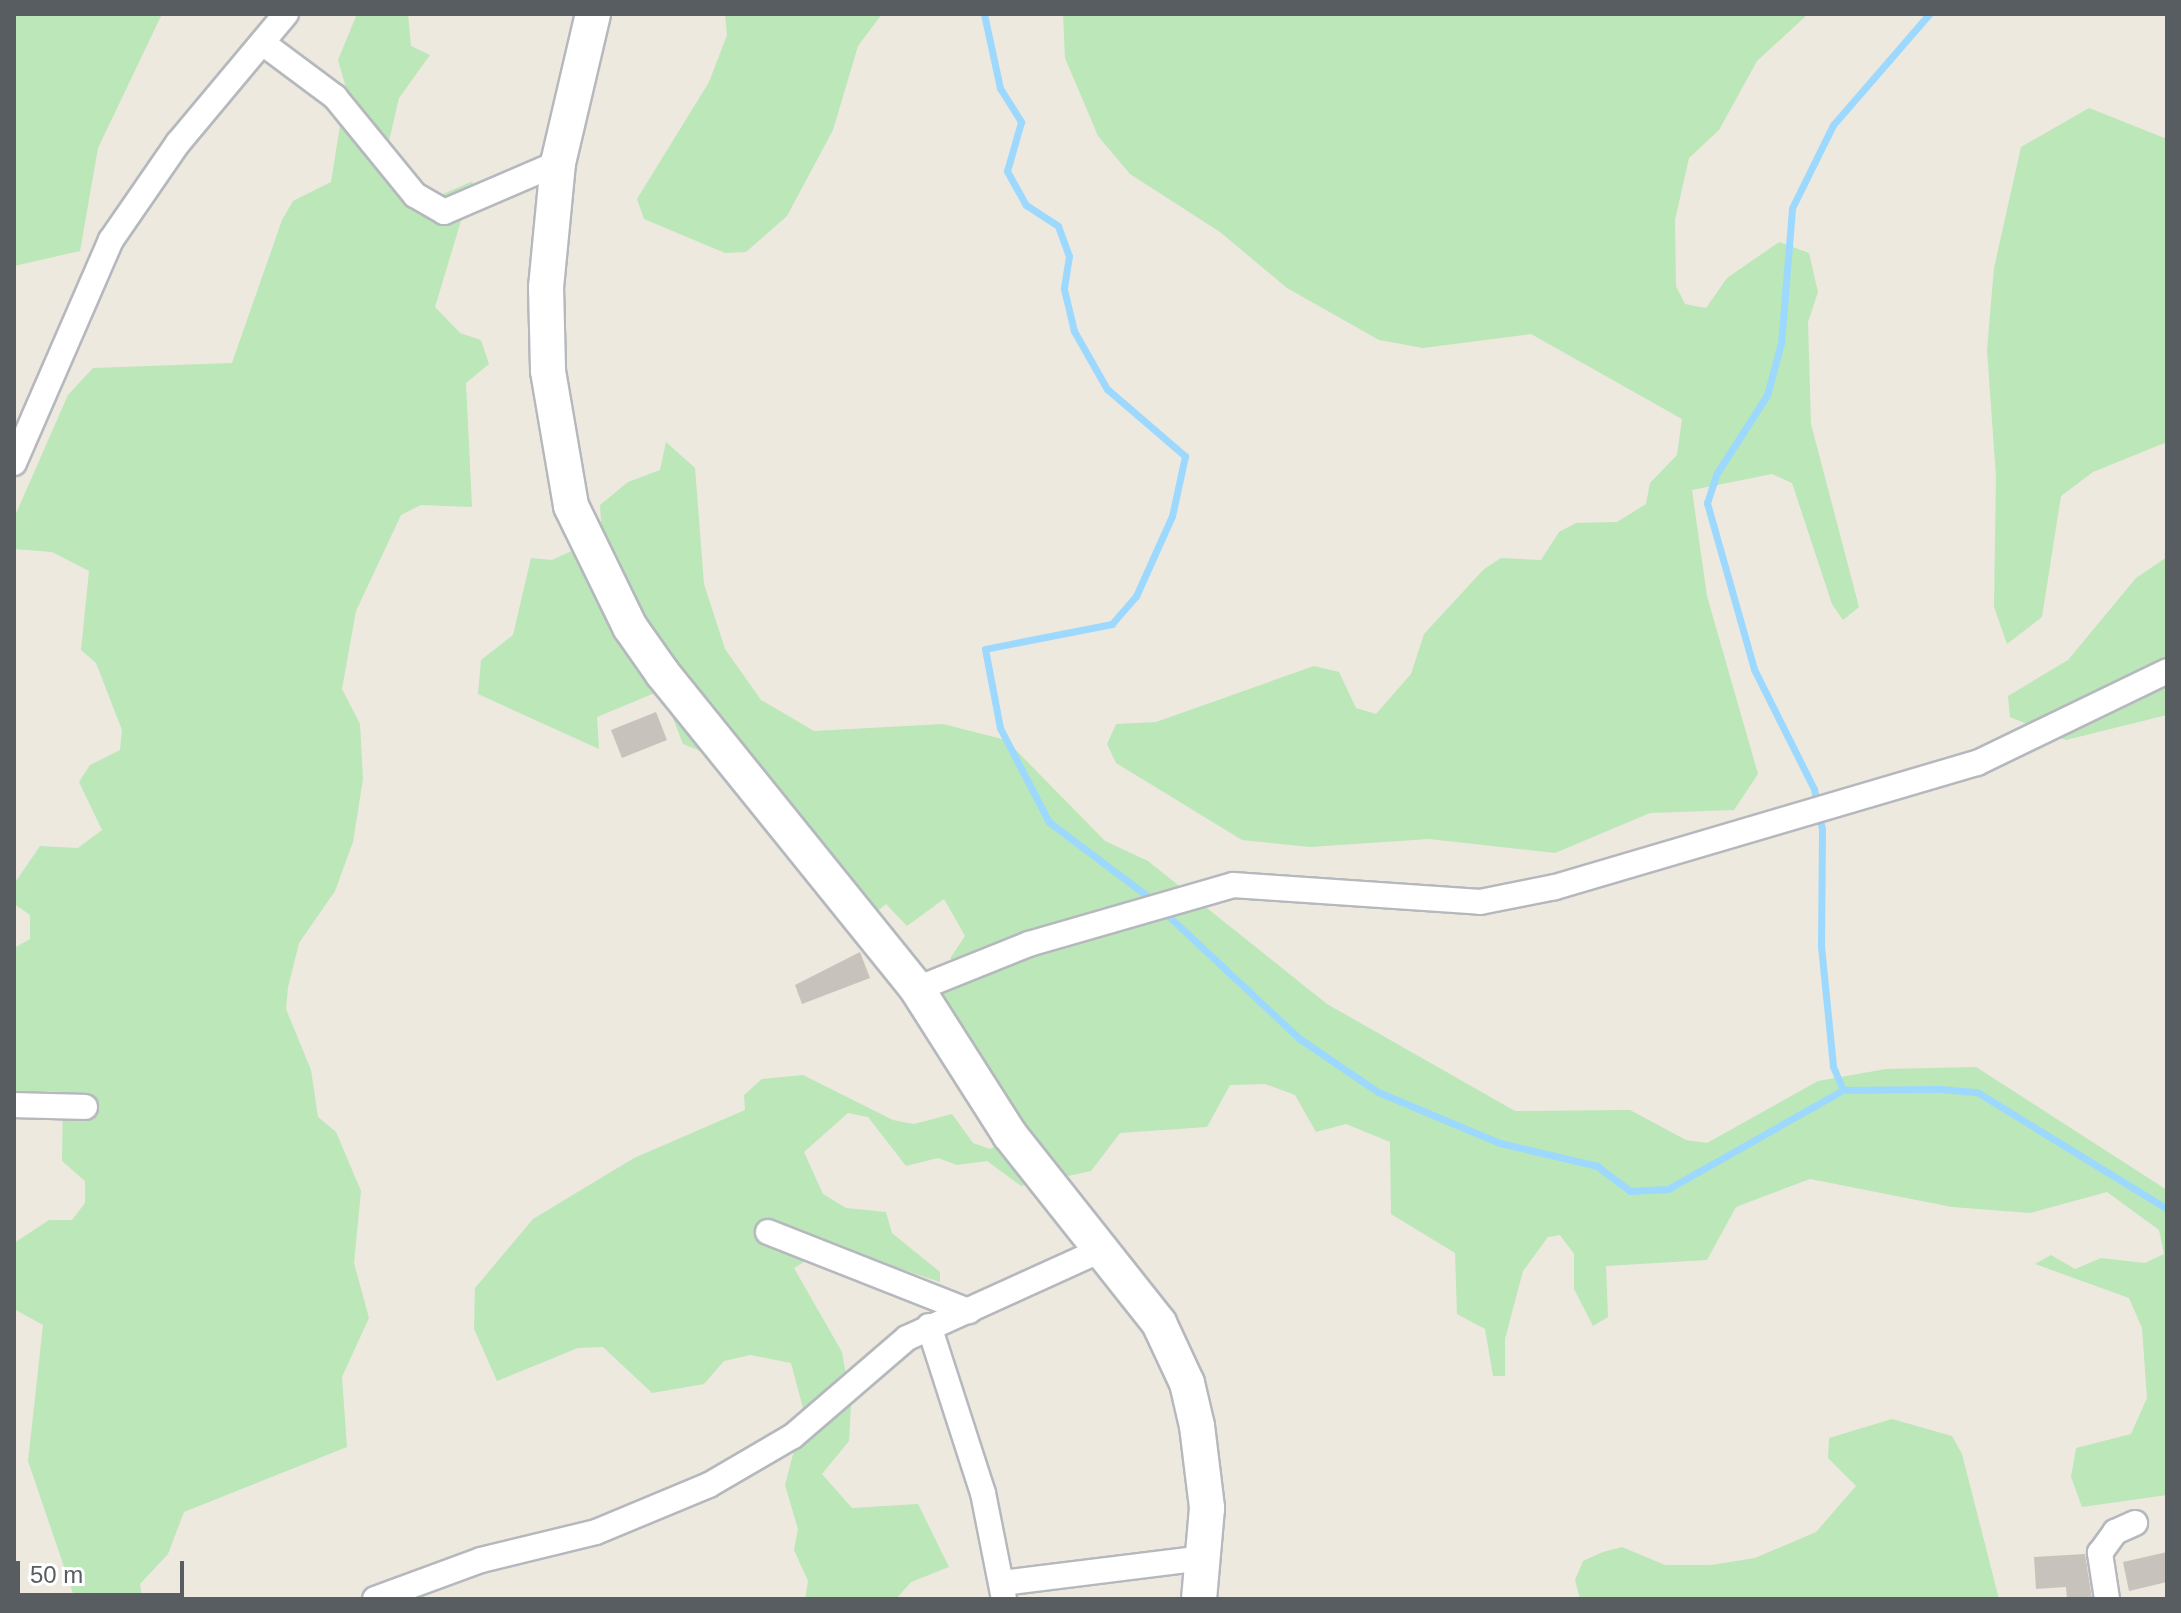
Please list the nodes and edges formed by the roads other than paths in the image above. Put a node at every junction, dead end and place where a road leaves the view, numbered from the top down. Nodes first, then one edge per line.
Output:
1 (286, 14) edge
2 (593, 14) edge
3 (264, 44) junction
4 (558, 163) junction
5 (14, 463) edge
6 (2167, 671) edge
7 (917, 989) junction
8 (14, 1105) edge
9 (85, 1107) dead end
10 (768, 1232) dead end
11 (1105, 1248) junction
12 (969, 1311) junction
13 (929, 1326) junction
14 (2135, 1523) dead end
15 (1202, 1558) junction
16 (1003, 1591) edge
17 (375, 1599) edge
18 (1199, 1599) edge
19 (2107, 1599) edge

1 - 3 street
2 - 4 main road
3 - 4 street
3 - 5 street
4 - 7 main road
6 - 7 street
7 - 11 main road
8 - 9 street
10 - 12 street
11 - 12 street
11 - 15 main road
12 - 13 street
13 - 16 street
13 - 17 street
14 - 19 street
15 - 16 street
15 - 18 main road

